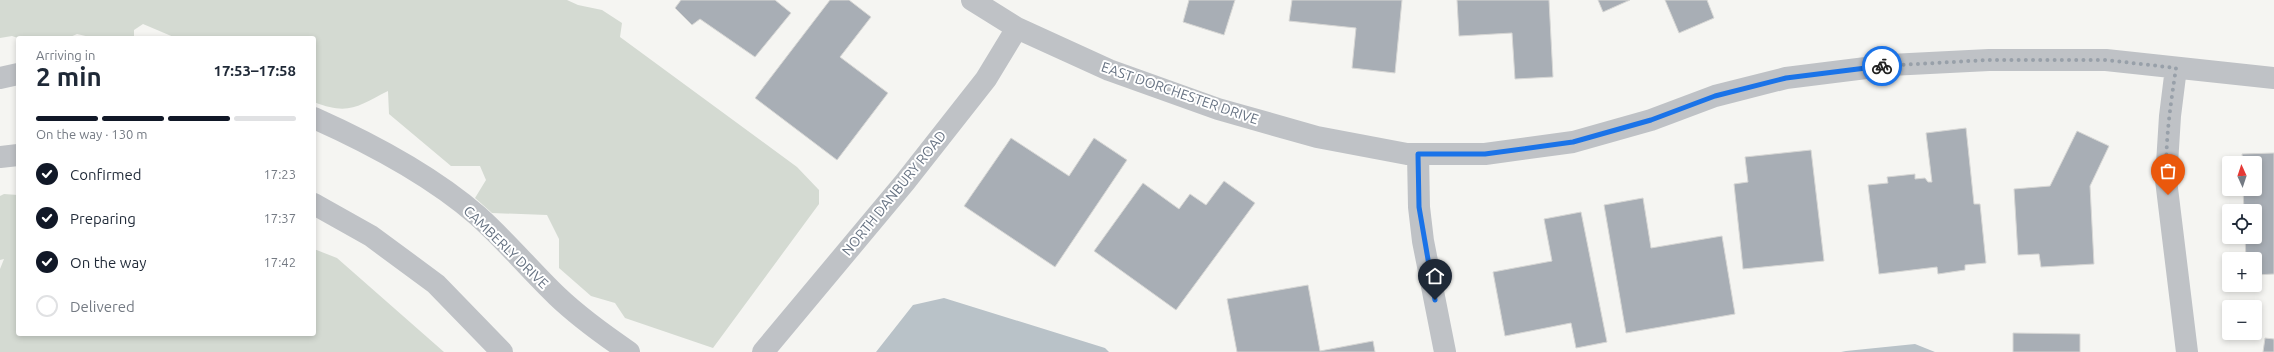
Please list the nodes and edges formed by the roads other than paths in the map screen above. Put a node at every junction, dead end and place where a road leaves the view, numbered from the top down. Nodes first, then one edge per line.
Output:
1 (972, 0) edge
2 (1017, 28) junction
3 (2176, 68) junction
4 (16, 74) edge
5 (0, 78) edge
6 (2274, 78) edge
7 (316, 119) edge
8 (1418, 154) junction
9 (16, 155) edge
10 (0, 157) edge
11 (316, 205) edge
12 (502, 352) edge
13 (629, 352) edge
14 (763, 352) edge
15 (1445, 352) edge
16 (2187, 352) edge

1 - 2 street, EAST DORCHESTER DRIVE
2 - 8 street, EAST DORCHESTER DRIVE
2 - 14 street, NORTH DANBURY ROAD
3 - 6 street, EAST DORCHESTER DRIVE
3 - 8 street, EAST DORCHESTER DRIVE
3 - 16 street
4 - 5 street
7 - 13 street, CAMBERLY DRIVE
8 - 15 street
9 - 10 street
11 - 12 street

